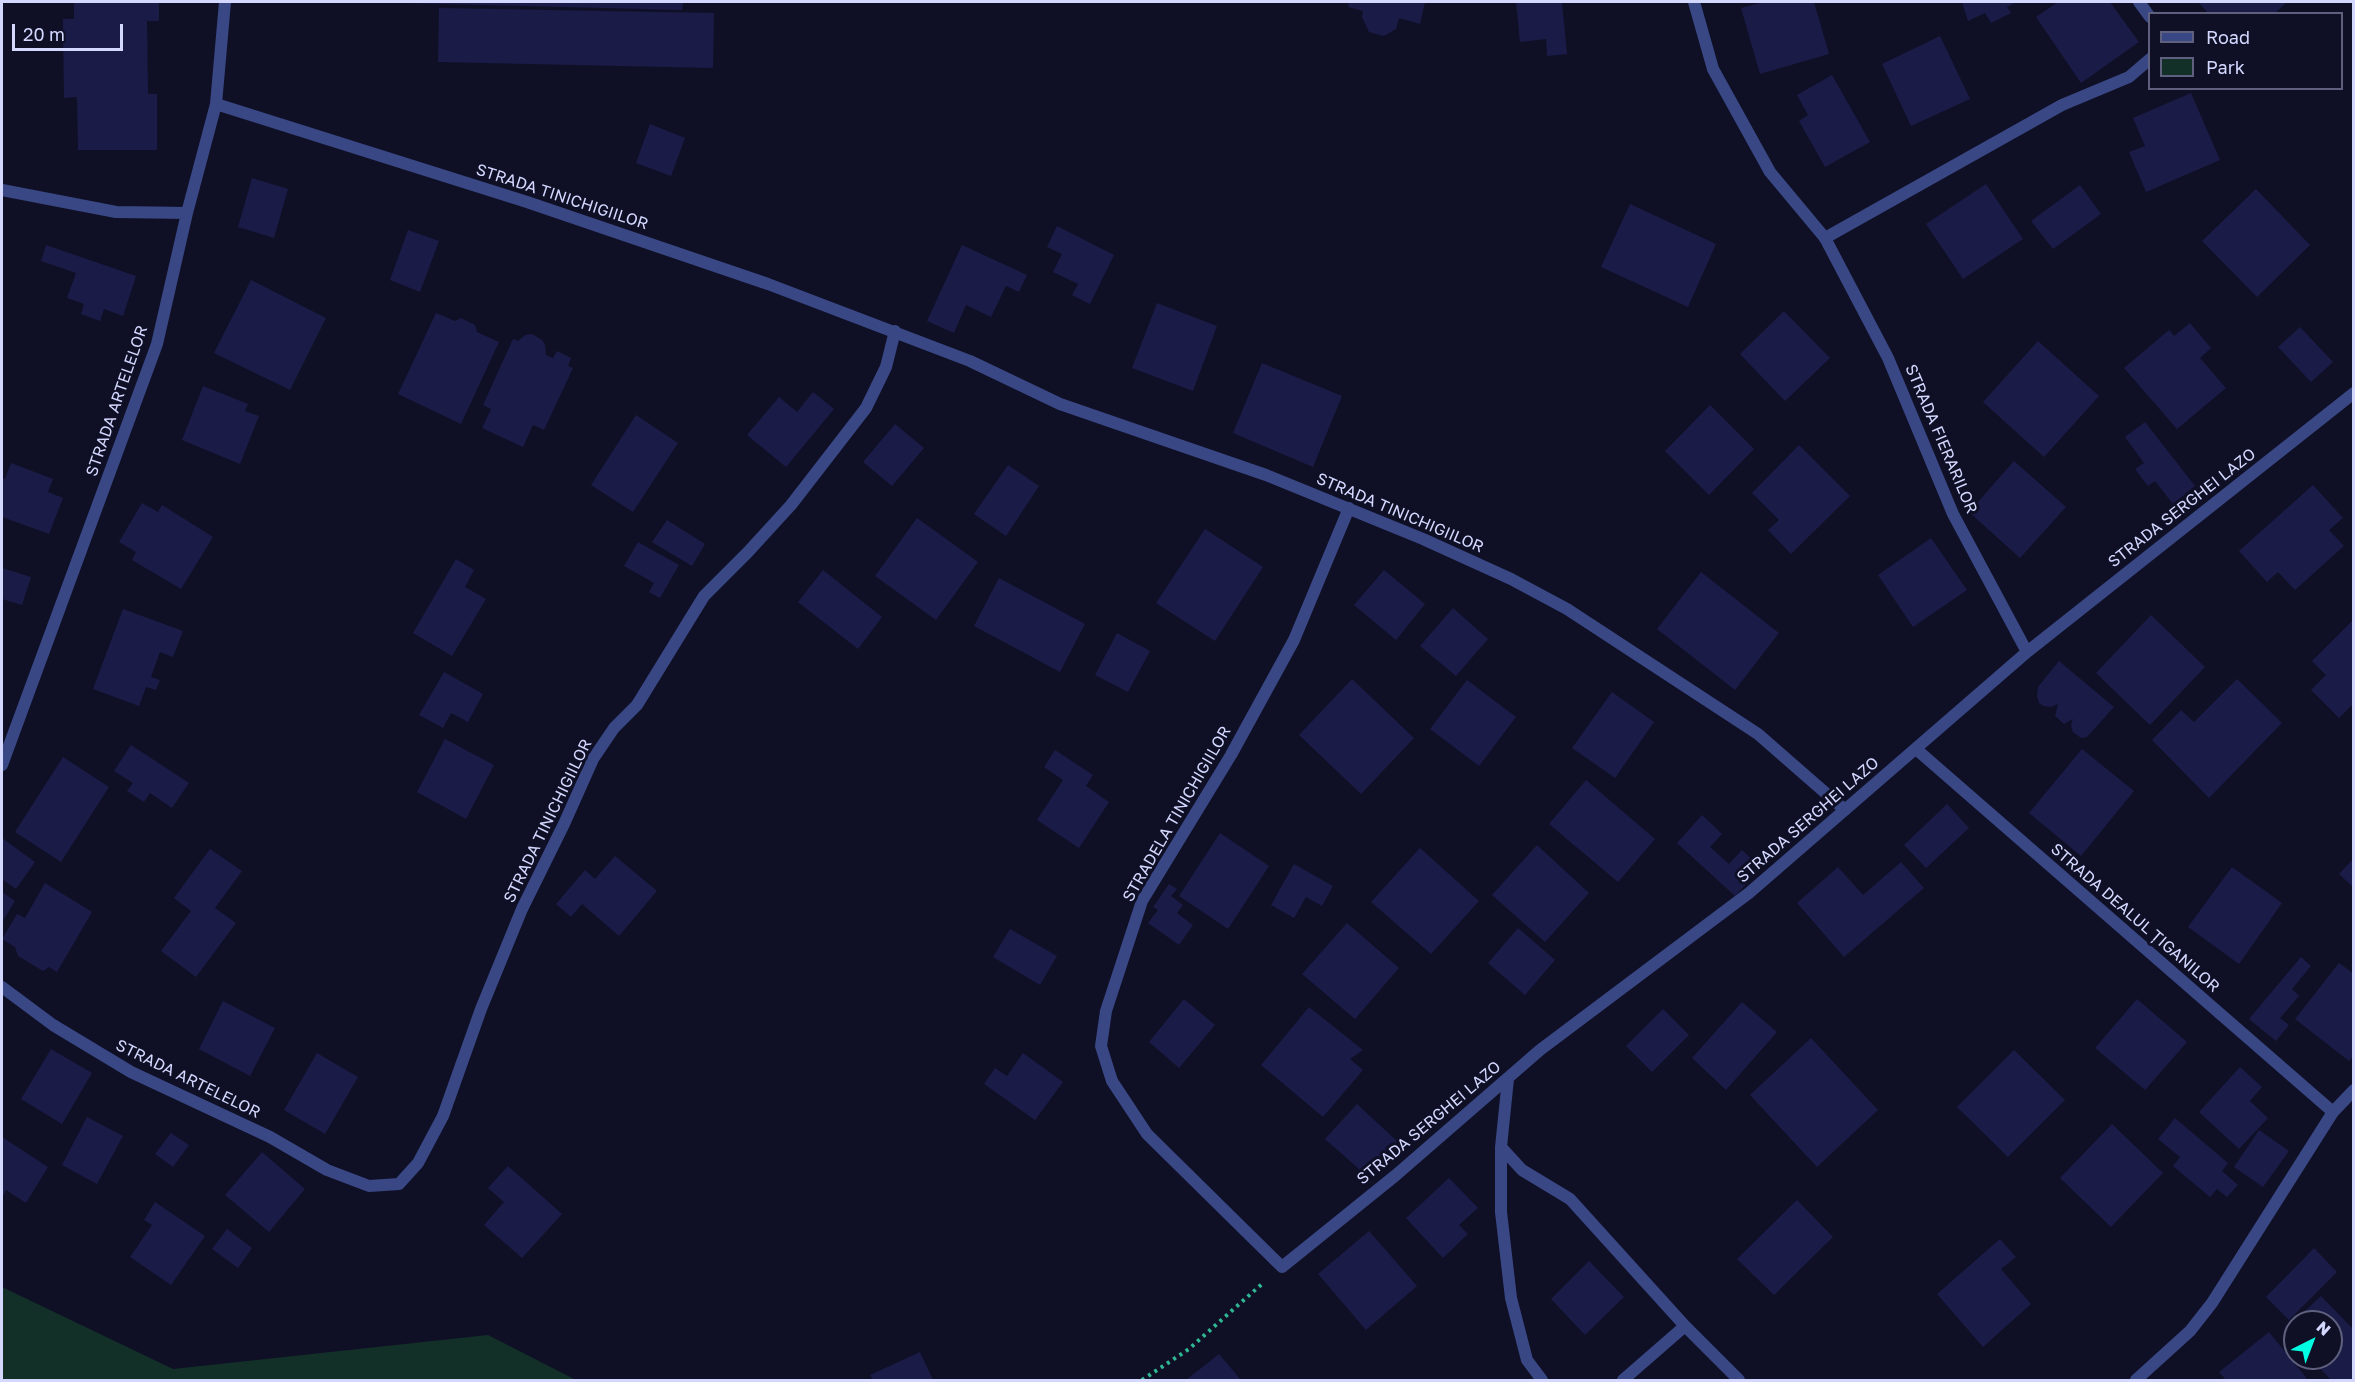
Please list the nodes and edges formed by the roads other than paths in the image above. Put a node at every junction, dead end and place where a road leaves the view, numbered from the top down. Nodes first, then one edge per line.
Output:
1 (225, 2) edge
2 (1694, 2) edge
3 (2148, 61) edge
4 (216, 104) junction
5 (2, 190) edge
6 (186, 213) junction
7 (1826, 238) junction
8 (895, 331) junction
9 (2354, 393) edge
10 (1349, 508) junction
11 (2027, 652) junction
12 (1916, 749) junction
13 (2, 765) edge
14 (1845, 810) junction
15 (2, 987) edge
16 (1508, 1079) junction
17 (2354, 1090) edge
18 (2333, 1112) junction
19 (1501, 1147) junction
20 (369, 1186) joint
21 (1282, 1267) joint
22 (1685, 1326) junction
23 (1542, 1380) edge
24 (1623, 1380) edge
25 (1739, 1380) edge
26 (2136, 1380) edge

1 - 4 street, STRADA ARTELELOR
2 - 7 street, STRADA FIERARILOR
3 - 7 street
4 - 6 street, STRADA ARTELELOR
4 - 8 street, STRADA TINICHIGIILOR
5 - 6 street
6 - 13 street, STRADA ARTELELOR
7 - 11 street, STRADA FIERARILOR
8 - 10 street, STRADA TINICHIGIILOR
8 - 20 street, STRADA TINICHIGIILOR
9 - 11 street, STRADA SERGHEI LAZO
10 - 14 street, STRADA TINICHIGIILOR
10 - 21 street, STRADELA TINICHIGIILOR
11 - 12 street, STRADA SERGHEI LAZO
12 - 14 street, STRADA SERGHEI LAZO
12 - 18 street, STRADA DEALUL ȚIGANILOR
14 - 16 street, STRADA SERGHEI LAZO
15 - 20 street, STRADA ARTELELOR
16 - 19 street
16 - 21 street, STRADA SERGHEI LAZO
17 - 18 street
18 - 26 street
19 - 22 street
19 - 23 street
22 - 24 street
22 - 25 street

